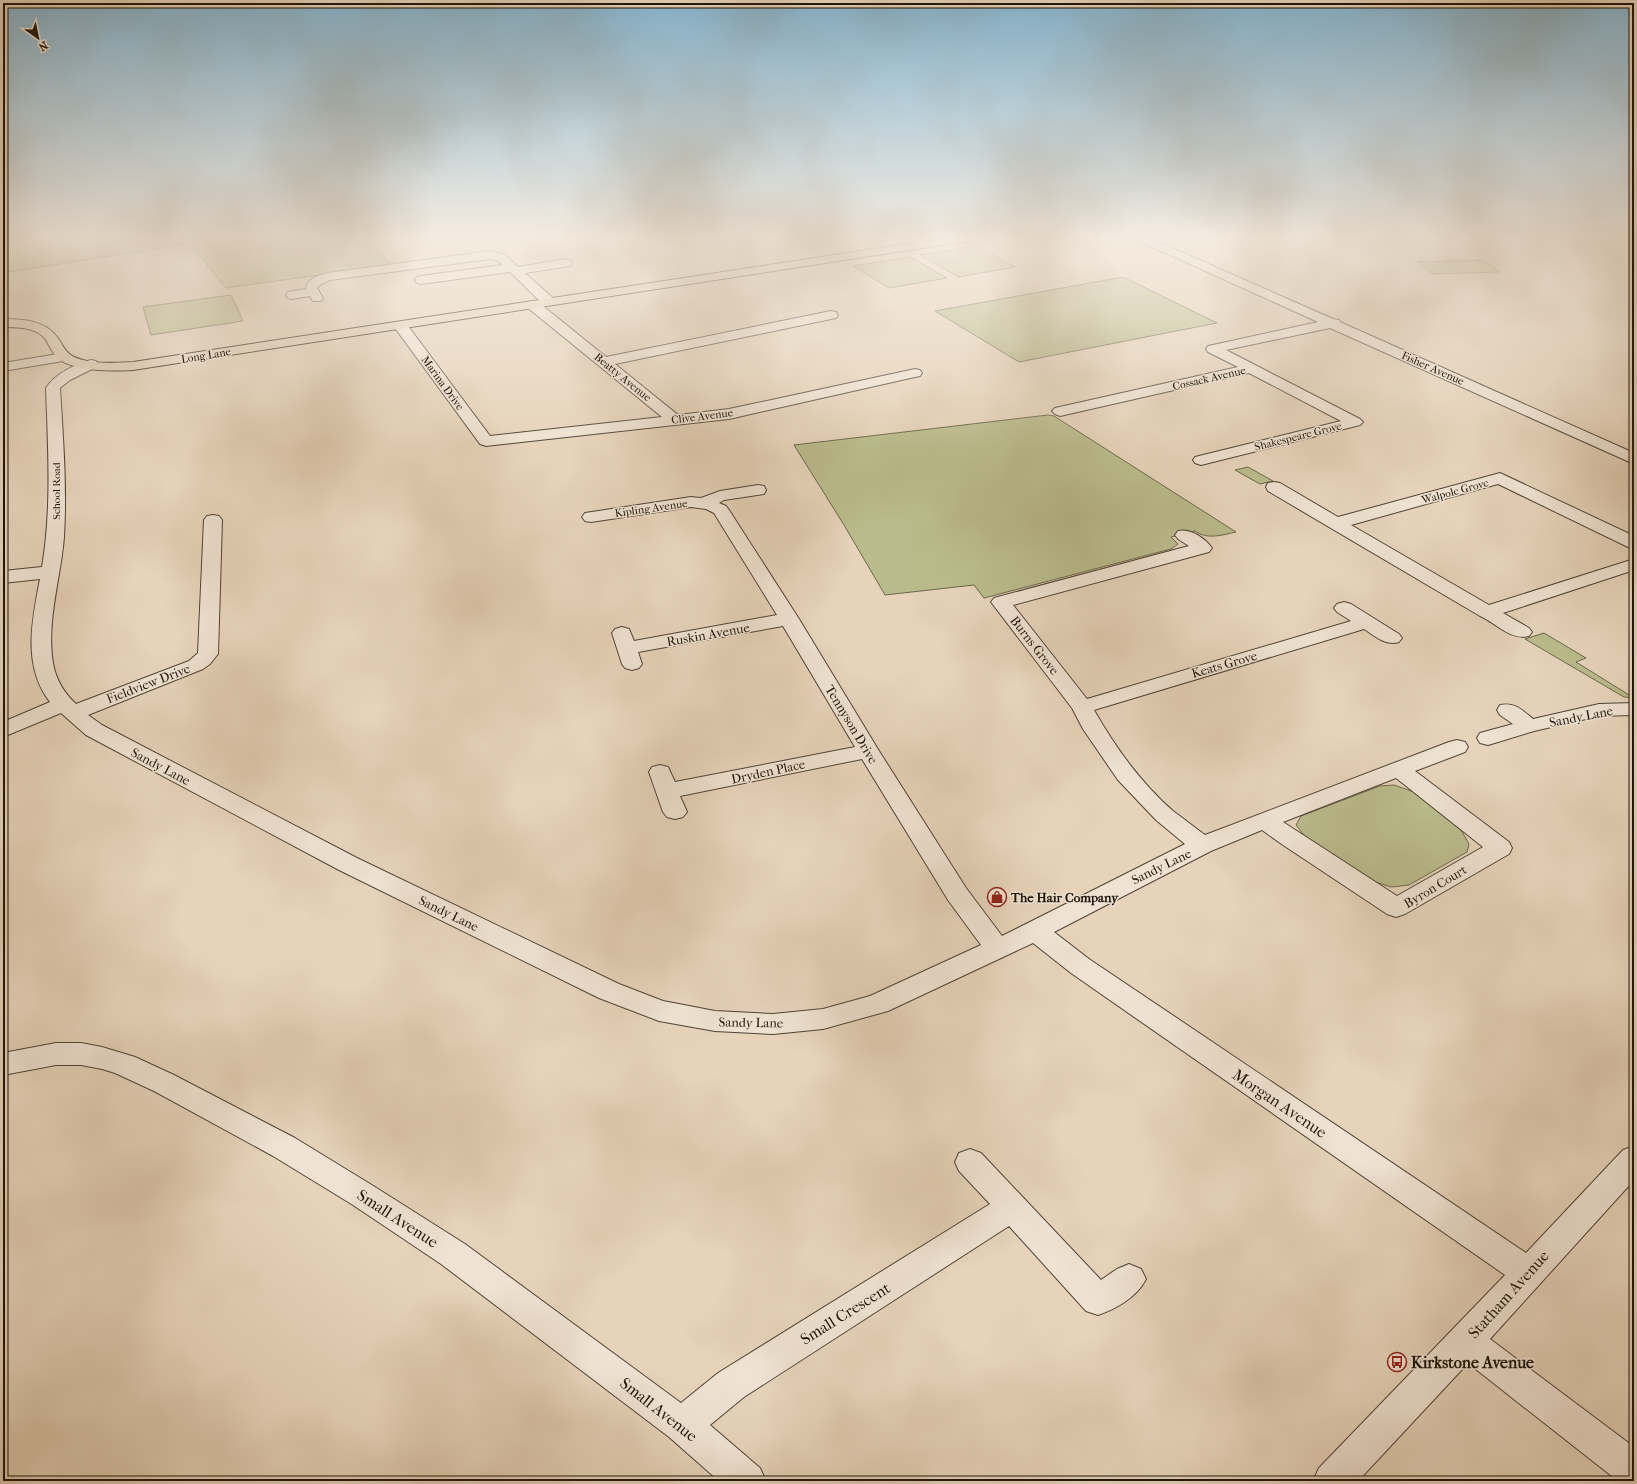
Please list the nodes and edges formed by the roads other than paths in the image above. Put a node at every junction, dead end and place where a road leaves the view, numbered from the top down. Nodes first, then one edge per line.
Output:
1 (511, 308) edge
2 (537, 308) edge
3 (1300, 308) edge
4 (831, 315) dead end
5 (3, 323) edge
6 (1334, 323) junction
7 (400, 325) junction
8 (64, 357) junction
9 (604, 362) junction
10 (90, 364) junction
11 (3, 367) edge
12 (1251, 368) junction
13 (915, 373) dead end
14 (1073, 411) dead end
15 (676, 420) junction
16 (486, 441) joint
17 (1627, 442) dead end
18 (1608, 447) junction
19 (1220, 455) junction
20 (1634, 459) edge
21 (1200, 460) dead end
22 (1236, 464) dead end
23 (1274, 487) dead end
24 (758, 490) dead end
25 (705, 503) junction
26 (590, 517) dead end
27 (213, 520) dead end
28 (1337, 523) junction
29 (1184, 535) dead end
30 (1634, 543) edge
31 (1634, 564) edge
32 (51, 572) junction
33 (3, 577) edge
34 (1344, 608) dead end
35 (1487, 612) junction
36 (789, 619) junction
37 (1367, 622) junction
38 (1522, 632) dead end
39 (1392, 638) dead end
40 (627, 648) dead end
41 (1082, 707) junction
42 (68, 709) junction
43 (1634, 709) edge
44 (1508, 710) dead end
45 (1529, 726) junction
46 (3, 730) edge
47 (1488, 738) dead end
48 (1457, 747) dead end
49 (868, 751) junction
50 (1398, 769) junction
51 (676, 812) dead end
52 (1265, 820) junction
53 (1202, 845) junction
54 (1035, 931) junction
55 (997, 948) junction
56 (3, 1064) edge
57 (1634, 1159) edge
58 (970, 1162) dead end
59 (1012, 1207) junction
60 (1528, 1272) junction
61 (1129, 1279) dead end
62 (1466, 1341) junction
63 (682, 1425) junction
64 (1634, 1470) edge
65 (747, 1481) edge
66 (1332, 1481) edge

1 - 7 main road, Long Lane
2 - 9 street, Beatty Avenue
3 - 6 street, Fisher Avenue
4 - 9 street
5 - 8 main road
6 - 12 street, Cossack Avenue
6 - 18 street, Fisher Avenue
7 - 10 main road, Long Lane
7 - 16 street, Marina Drive
8 - 10 main road
8 - 11 street
9 - 15 street, Beatty Avenue
10 - 32 street, School Road
12 - 14 street, Cossack Avenue
12 - 19 street, Shakespeare Grove
13 - 15 street, Clive Avenue
15 - 16 street, Clive Avenue
17 - 18 street
18 - 20 street, Fisher Avenue
19 - 21 street, Shakespeare Grove
19 - 22 street
23 - 28 street
24 - 25 street, Kipling Avenue
25 - 26 street, Kipling Avenue
25 - 36 street, Tennyson Drive
27 - 42 street, Fieldview Drive
28 - 30 street, Walpole Grove
28 - 35 street
29 - 41 street, Burns Grove
31 - 35 street
32 - 33 street
32 - 42 street, School Road
34 - 37 street
35 - 38 street
36 - 40 street, Ruskin Avenue
36 - 49 street, Tennyson Drive
37 - 39 street
37 - 41 street, Keats Grove
41 - 53 street, Burns Grove
42 - 46 street, Fieldview Drive
42 - 55 street, Sandy Lane
43 - 45 street, Sandy Lane
44 - 45 street
45 - 47 street, Sandy Lane
48 - 50 street, Sandy Lane
49 - 51 street, Dryden Place
49 - 55 street, Tennyson Drive
50 - 52 street, Sandy Lane
50 - 52 street, Byron Court
52 - 53 street, Sandy Lane
53 - 54 street, Sandy Lane
54 - 55 street, Sandy Lane
54 - 60 street, Morgan Avenue
56 - 63 street, Small Avenue
57 - 60 street, Statham Avenue
58 - 59 street
59 - 61 street
59 - 63 street, Small Crescent
60 - 62 street, Statham Avenue
62 - 64 street
62 - 66 street, Statham Avenue
63 - 65 street, Small Avenue

